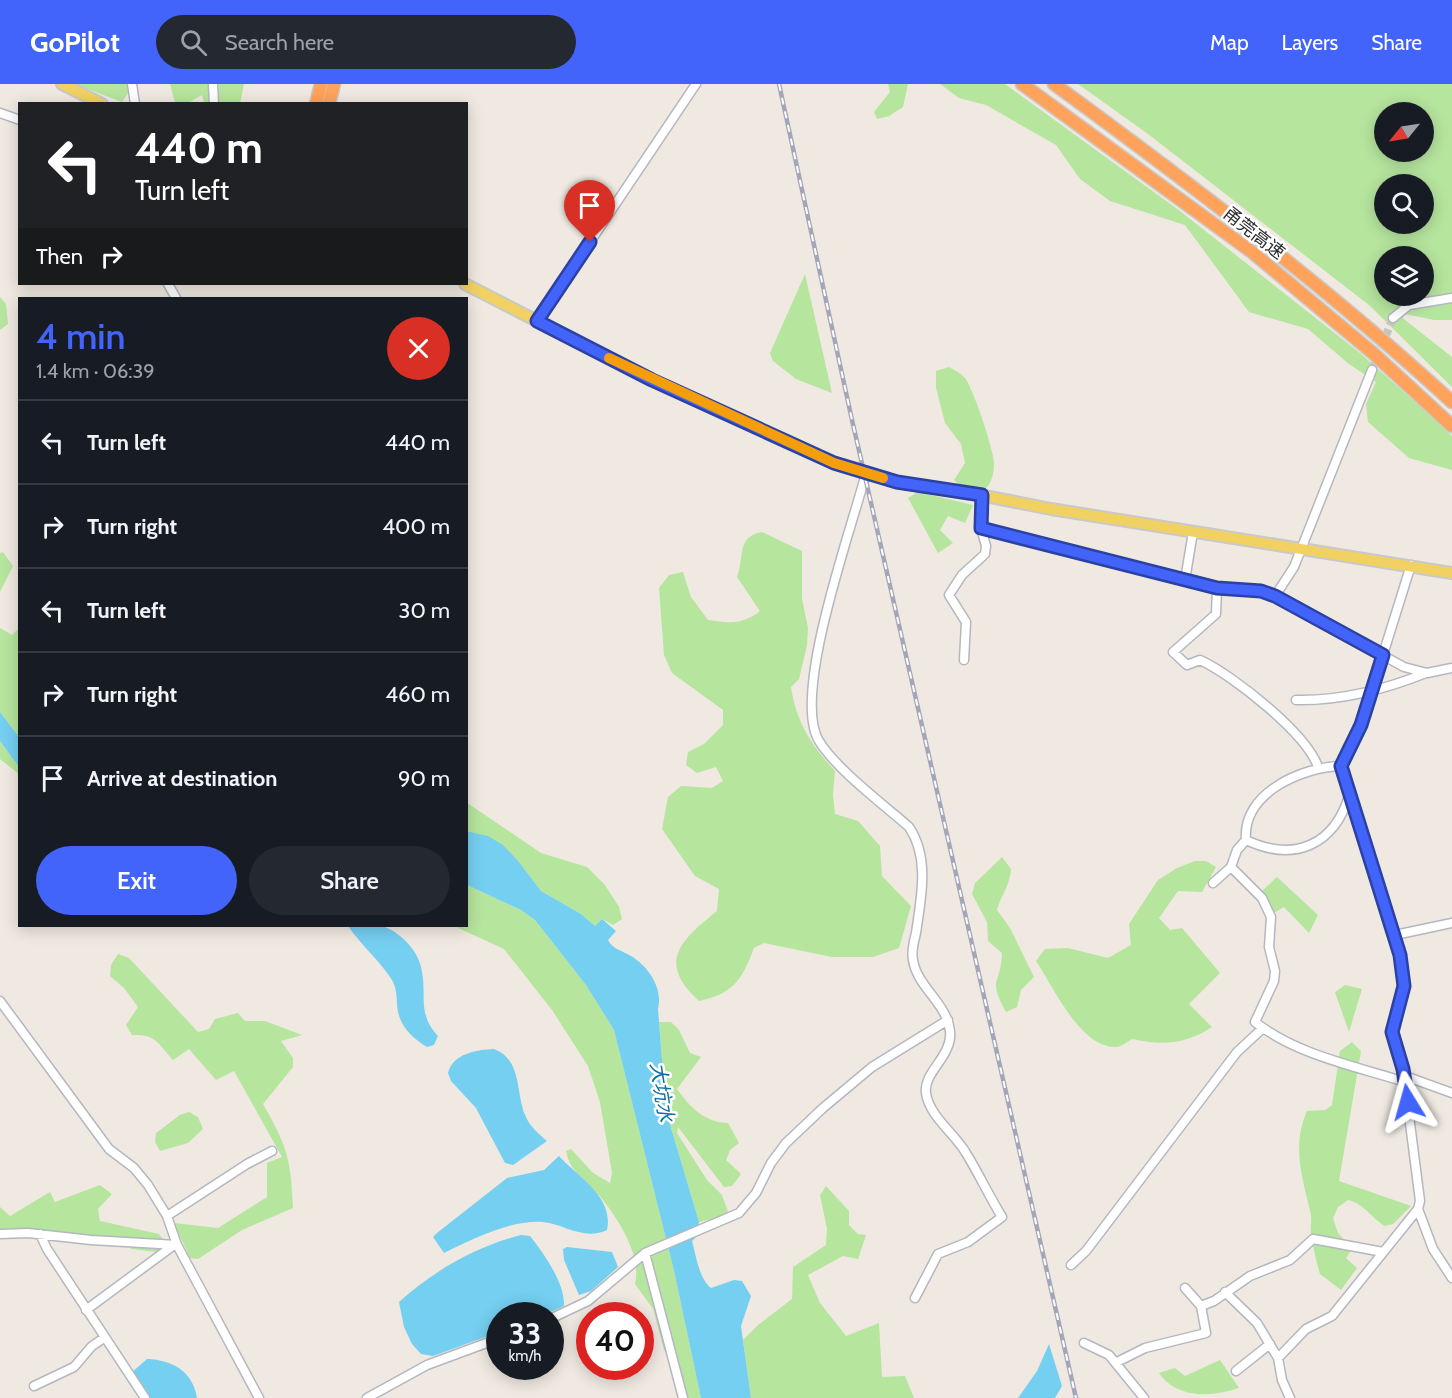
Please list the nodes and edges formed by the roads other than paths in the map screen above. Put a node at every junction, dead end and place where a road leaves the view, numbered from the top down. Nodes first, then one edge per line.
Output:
1 (62, 84) edge
2 (132, 84) edge
3 (213, 84) edge
4 (321, 84) edge
5 (334, 84) edge
6 (696, 84) edge
7 (1022, 84) edge
8 (1054, 84) edge
9 (98, 102) edge
10 (135, 102) edge
11 (214, 102) edge
12 (316, 102) edge
13 (330, 102) edge
14 (0, 113) edge
15 (18, 119) edge
16 (467, 285) edge
17 (1452, 298) edge
18 (1393, 318) tunnel mouth
19 (537, 321) junction
20 (1372, 370) tunnel mouth
21 (1452, 402) edge
22 (1452, 426) edge
23 (866, 473) junction
24 (982, 495) junction
25 (981, 528) junction
26 (1194, 532) junction
27 (1300, 549) junction
28 (1411, 566) junction
29 (1452, 573) edge
30 (1185, 580) junction
31 (1217, 588) junction
32 (1275, 596) junction
33 (1383, 655) junction
34 (964, 660) dead end
35 (1452, 668) edge
36 (1427, 673) junction
37 (1372, 689) junction
38 (1296, 700) dead end
39 (1341, 766) junction
40 (1318, 767) junction
41 (1350, 793) junction
42 (1246, 840) junction
43 (1231, 867) junction
44 (1213, 883) dead end
45 (1452, 923) edge
46 (1395, 935) junction
47 (0, 1001) edge
48 (948, 1020) junction
49 (1263, 1028) junction
50 (1405, 1079) junction
51 (1452, 1093) edge
52 (272, 1151) dead end
53 (1418, 1209) junction
54 (167, 1216) junction
55 (0, 1234) edge
56 (40, 1234) junction
57 (175, 1245) junction
58 (650, 1250) junction
59 (1383, 1252) junction
60 (1071, 1265) dead end
61 (1452, 1278) edge
62 (1185, 1288) dead end
63 (1225, 1292) junction
64 (915, 1298) dead end
65 (1201, 1306) junction
66 (86, 1310) junction
67 (564, 1312) edge
68 (104, 1338) junction
69 (486, 1343) edge
70 (1084, 1343) dead end
71 (1270, 1344) junction
72 (1278, 1358) junction
73 (1117, 1362) junction
74 (1236, 1371) dead end
75 (34, 1386) dead end
76 (145, 1398) edge
77 (260, 1398) edge
78 (367, 1398) edge
79 (683, 1398) edge
80 (1143, 1398) edge
81 (1290, 1398) edge

1 - 9 main road
2 - 10 street
3 - 11 street
4 - 12 highway
5 - 13 highway
6 - 19 street
7 - 22 highway, 甬莞高速
8 - 21 highway, 甬莞高速
14 - 15 street
16 - 19 main road
17 - 18 street
19 - 23 main road
20 - 27 street
23 - 24 main road
23 - 48 street
24 - 25 street
24 - 26 main road
25 - 30 street
25 - 34 street
26 - 27 main road
26 - 30 street
27 - 28 main road
27 - 32 street
28 - 29 main road
28 - 33 street
30 - 31 street
31 - 32 street
31 - 40 street
32 - 33 street
33 - 36 street
33 - 37 street
35 - 36 street
36 - 37 street
37 - 38 street
37 - 39 street
39 - 40 street
39 - 41 street
40 - 42 street
41 - 42 street
41 - 46 street
42 - 43 street
43 - 44 street
43 - 49 street
45 - 46 street
46 - 50 street
47 - 54 street
48 - 58 street
48 - 64 street
49 - 50 street
49 - 60 street
50 - 51 street
50 - 53 street
52 - 54 street
53 - 59 street
53 - 61 street
54 - 57 street
55 - 56 street
56 - 57 street
56 - 66 street
57 - 66 street
57 - 77 street
58 - 67 street
58 - 79 street
59 - 63 street
59 - 72 street
62 - 65 street
63 - 65 street
63 - 71 street
65 - 73 street
66 - 68 street
68 - 75 street
68 - 76 street
69 - 78 street
70 - 73 street
71 - 72 street
71 - 74 street
72 - 81 street
73 - 80 street

